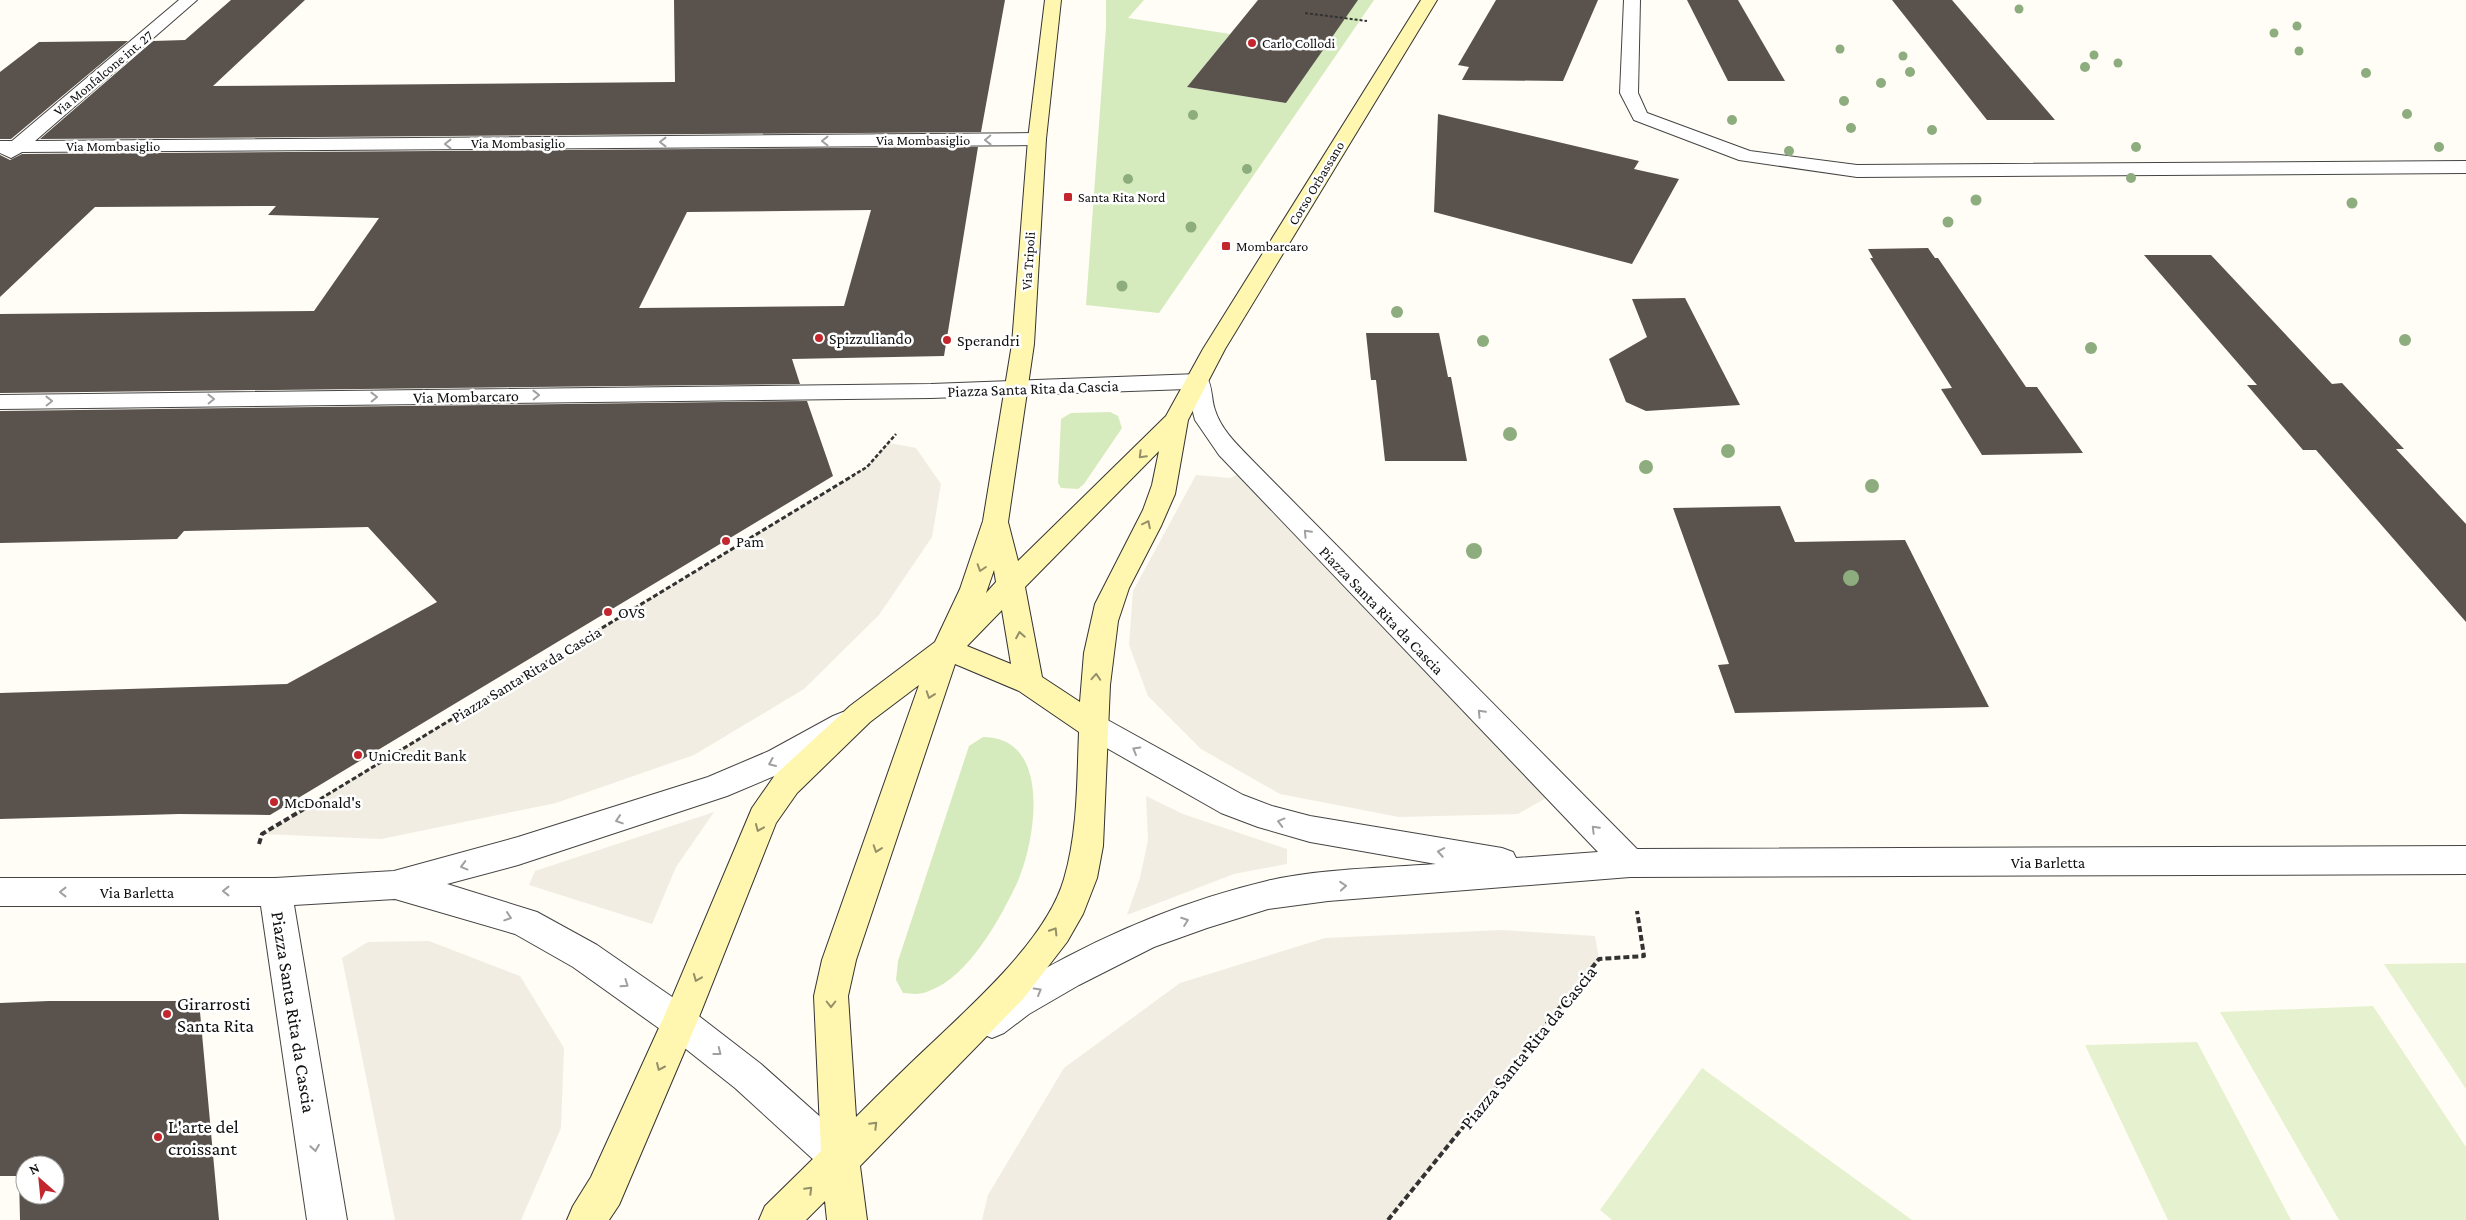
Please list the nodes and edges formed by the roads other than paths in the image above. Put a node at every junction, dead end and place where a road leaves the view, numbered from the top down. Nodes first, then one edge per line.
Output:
1 (189, 0) edge
2 (1052, 0) edge
3 (1429, 0) edge
4 (1632, 0) edge
5 (1037, 139) junction
6 (9, 147) edge
7 (0, 161) edge
8 (2466, 167) edge
9 (1198, 381) junction
10 (1017, 388) junction
11 (932, 391) joint
12 (0, 402) edge
13 (1176, 420) junction
14 (996, 521) junction
15 (1011, 587) junction
16 (946, 649) junction
17 (1028, 683) junction
18 (860, 714) junction
19 (1093, 726) junction
20 (2466, 860) edge
21 (1630, 863) junction
22 (1540, 869) junction
23 (394, 885) junction
24 (0, 892) edge
25 (258, 892) junction
26 (679, 1022) junction
27 (941, 1059) junction
28 (840, 1159) junction
29 (327, 1220) edge
30 (587, 1220) edge
31 (779, 1220) edge
32 (847, 1220) edge

1 - 6 street, Via Monfalcone int. 27
2 - 5 street, Via Tripoli
3 - 9 street, Corso Orbassano
4 - 8 street
5 -> 6 street, Via Mombasiglio
5 - 10 street, Via Tripoli
6 - 7 street, Via Monfalcone int. 27
9 - 10 street, Piazza Santa Rita da Cascia
9 - 13 street, Corso Orbassano
21 -> 9 street, Piazza Santa Rita da Cascia
10 - 11 street, Piazza Santa Rita da Cascia
10 - 14 street, Via Tripoli
12 -> 11 street, Via Mombarcaro
13 -> 15 street, Piazza Santa Rita da Cascia
19 -> 13 street
14 - 15 street
14 -> 16 street, Piazza Santa Rita da Cascia
15 - 16 street, Piazza Santa Rita da Cascia
17 -> 15 street
16 - 17 street
16 - 18 street, Piazza Santa Rita da Cascia
16 -> 28 street, Piazza Santa Rita da Cascia
17 - 19 street
18 -> 23 street, Piazza Santa Rita da Cascia
18 -> 26 street, Piazza Santa Rita da Cascia
22 -> 19 street
27 -> 19 street
20 - 21 street, Via Barletta
21 - 22 street
27 -> 22 street
23 - 25 street, Piazza Santa Rita da Cascia
23 -> 26 street, Piazza Santa Rita da Cascia
25 -> 24 street, Via Barletta
25 -> 29 street, Piazza Santa Rita da Cascia
26 -> 28 street, Piazza Santa Rita da Cascia
26 -> 30 street, Piazza Santa Rita da Cascia
28 -> 27 street
31 -> 28 street
28 - 32 street, Piazza Santa Rita da Cascia

